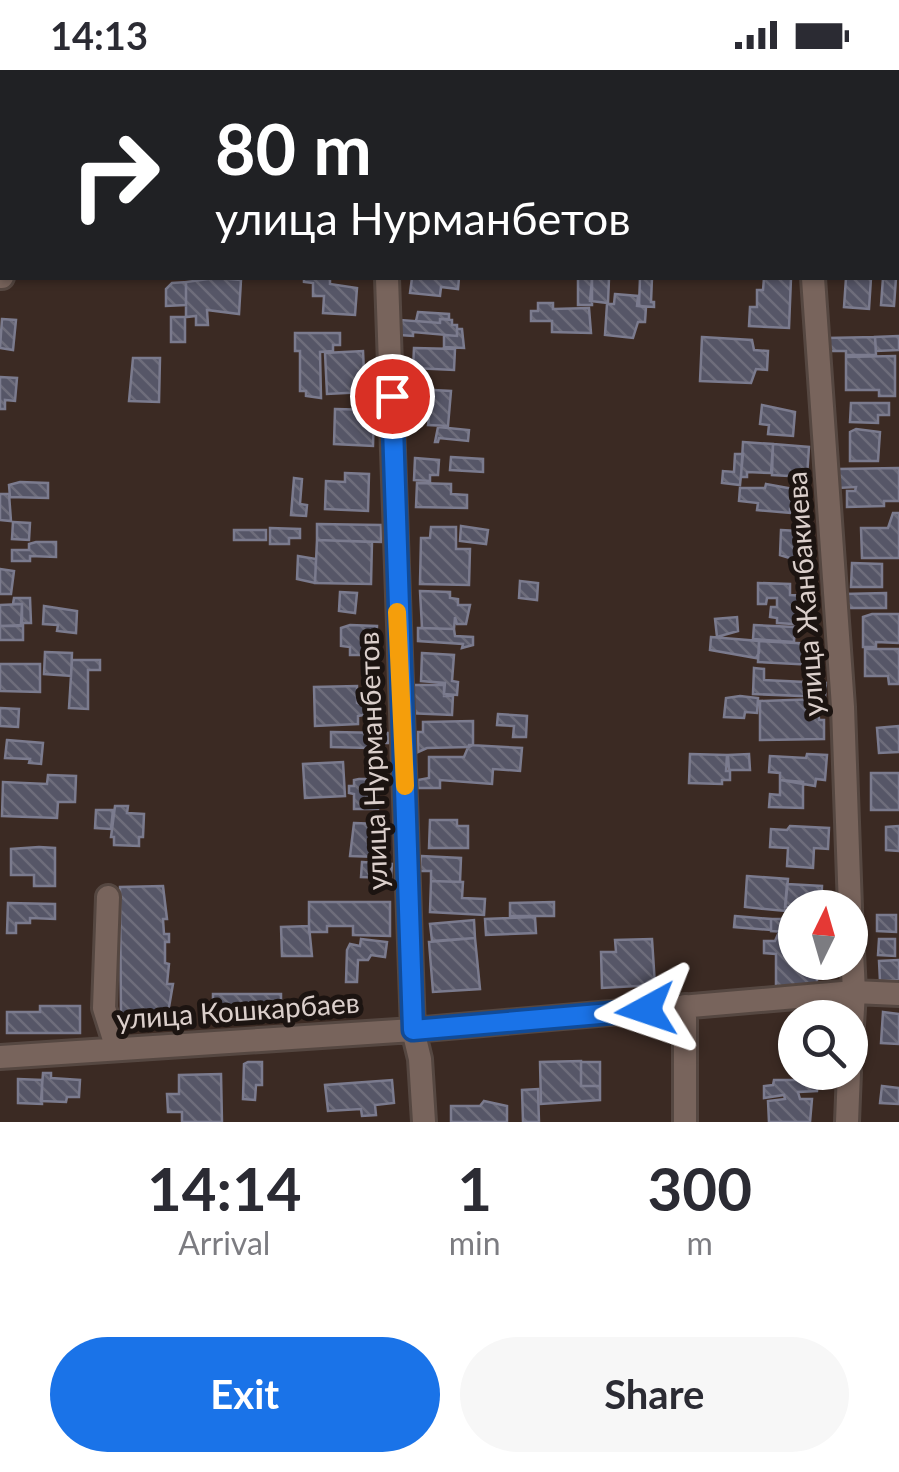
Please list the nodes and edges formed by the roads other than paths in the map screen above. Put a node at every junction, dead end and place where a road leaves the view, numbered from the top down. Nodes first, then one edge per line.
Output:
1 (387, 280) edge
2 (813, 280) edge
3 (849, 890) edge
4 (108, 897) dead end
5 (853, 980) edge
6 (854, 992) junction
7 (899, 994) edge
8 (854, 1000) edge
9 (685, 1006) junction
10 (413, 1030) junction
11 (118, 1049) junction
12 (0, 1057) edge
13 (848, 1090) edge
14 (424, 1122) edge
15 (686, 1122) edge
16 (846, 1122) edge

1 - 10 street, улица Нурманбетов
2 - 3 street, улица Жанбакиева
4 - 11 street
5 - 6 street, улица Жанбакиева
6 - 7 street, улица Кошкарбаев
6 - 8 street, улица Жанбакиева
6 - 9 street, улица Кошкарбаев
9 - 10 street, улица Кошкарбаев
9 - 15 street
10 - 11 street, улица Кошкарбаев
10 - 14 street, улица Нурманбетов
11 - 12 street, улица Кошкарбаев
13 - 16 street

